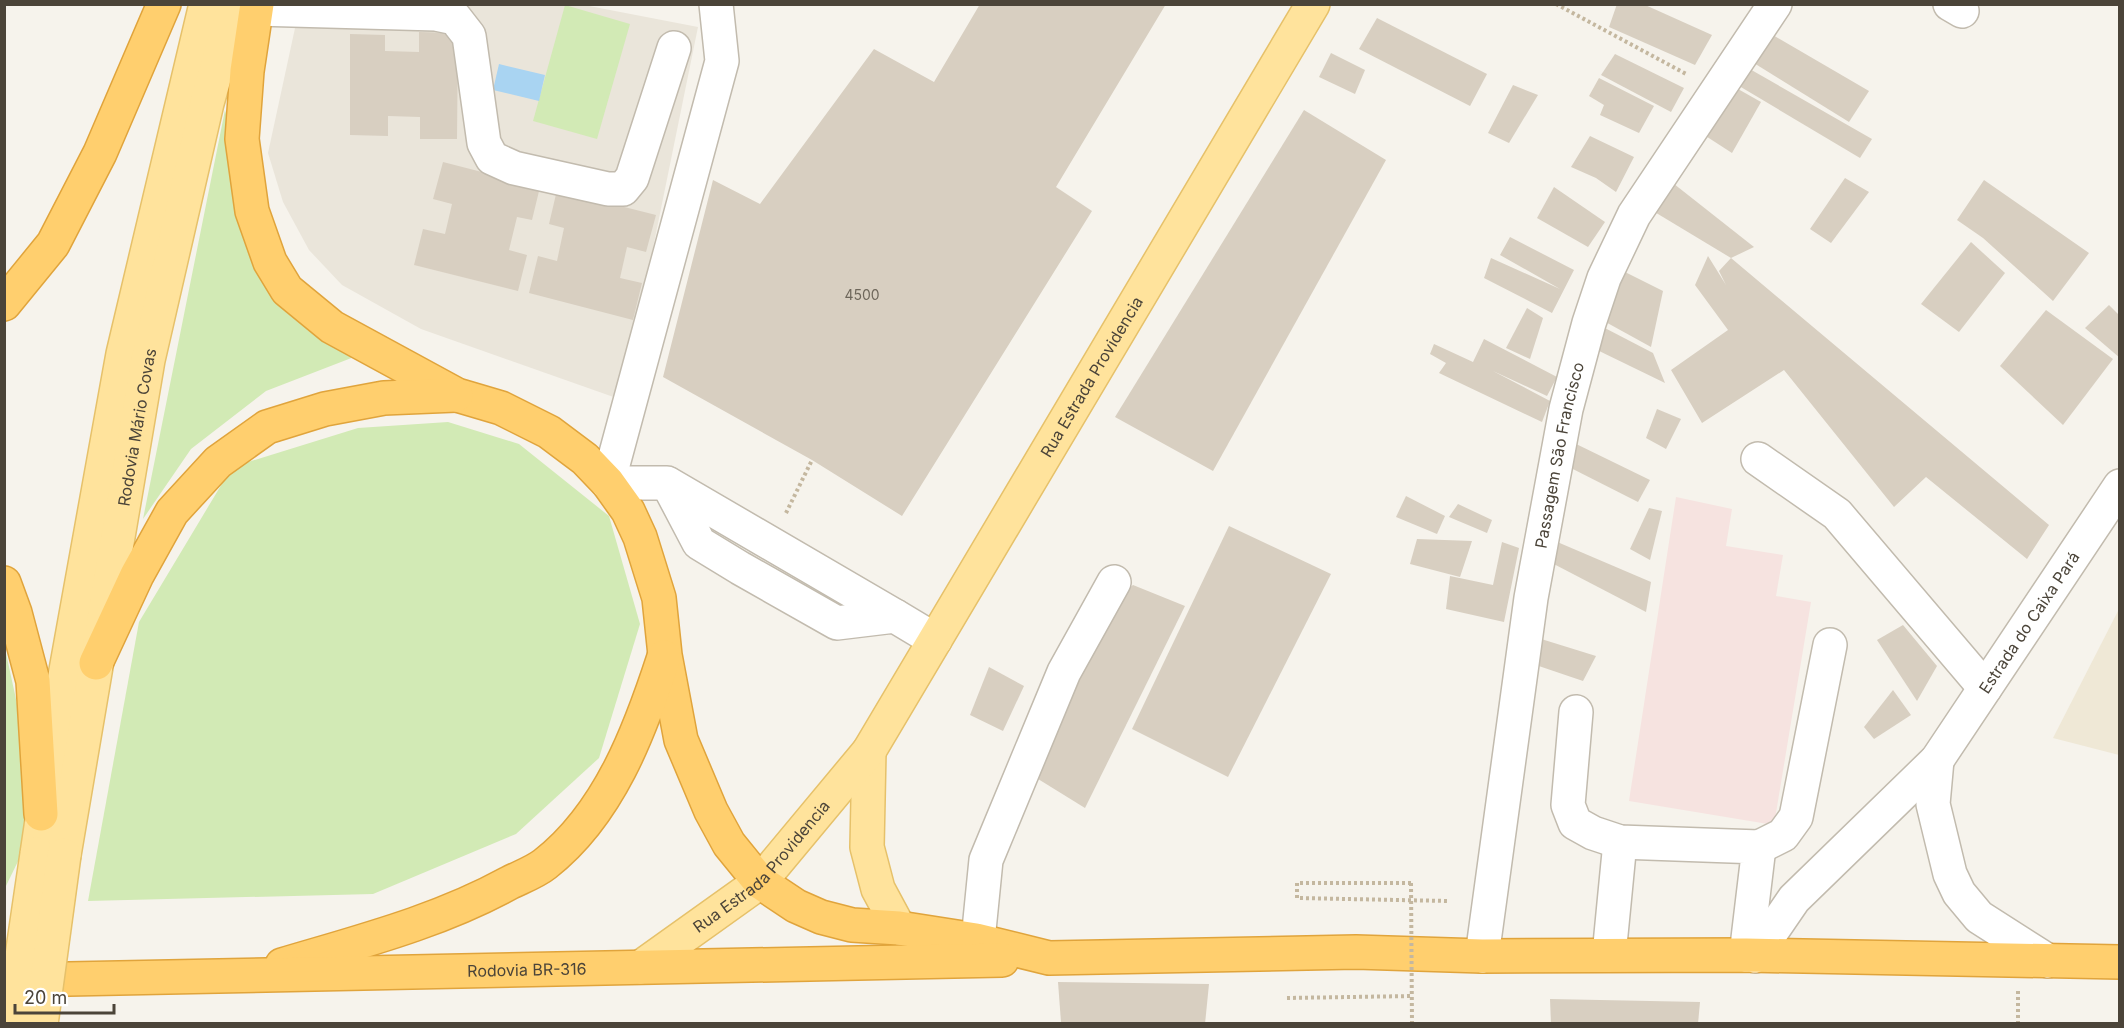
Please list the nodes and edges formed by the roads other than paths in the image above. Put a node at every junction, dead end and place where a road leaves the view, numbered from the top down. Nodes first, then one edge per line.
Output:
1 (164, 4) edge
2 (206, 4) edge
3 (716, 4) edge
4 (1313, 4) edge
5 (1775, 4) edge
6 (249, 6) edge
7 (674, 48) dead end
8 (4, 304) edge
9 (457, 395) junction
10 (1758, 459) dead end
11 (608, 483) junction
12 (2120, 486) edge
13 (1114, 582) dead end
14 (4, 583) edge
15 (935, 640) junction
16 (1830, 645) dead end
17 (665, 655) junction
18 (96, 663) junction
19 (1985, 688) junction
20 (1576, 712) dead end
21 (869, 751) junction
22 (1937, 760) junction
23 (41, 814) junction
24 (1620, 842) junction
25 (1759, 847) junction
26 (50, 855) junction
27 (760, 882) junction
28 (899, 928) junction
29 (976, 950) junction
30 (1609, 955) junction
31 (1751, 955) junction
32 (1482, 956) junction
33 (2048, 960) junction
34 (2120, 962) edge
35 (641, 967) junction
36 (240, 977) junction
37 (4, 980) edge
38 (12, 1023) edge
39 (41, 1023) edge

1 - 8 highway
2 - 23 main road, Rodovia Mário Covas
3 - 11 street
4 - 15 main road, Rua Estrada Providencia
5 - 32 street, Passagem São Francisco
6 - 7 street
6 - 9 highway
6 - 18 main road, Rodovia Mário Covas
9 - 11 highway
9 - 18 highway
10 - 19 street
11 - 15 street
11 - 17 highway
12 - 19 street, Estrada do Caixa Pará
13 - 29 street
14 - 23 highway
15 - 21 main road, Rua Estrada Providencia
16 - 25 street
17 - 27 highway
17 - 36 highway
18 - 26 main road, Rodovia Mário Covas
19 - 22 street, Estrada do Caixa Pará
20 - 24 street
21 - 27 main road, Rua Estrada Providencia
21 - 28 main road, Rua Estrada Providencia
22 - 31 street, Estrada do Caixa Pará
22 - 33 street, Estrada do Caixa Pará
23 - 26 main road, Rodovia Mário Covas
24 - 25 street
24 - 30 street
25 - 31 street
26 - 38 main road, bridge
26 - 39 main road, bridge
27 - 28 highway
27 - 35 main road, Rua Estrada Providencia
28 - 29 highway
29 - 32 highway
29 - 35 highway, Rodovia BR-316
30 - 31 highway
30 - 32 highway
31 - 33 highway
33 - 34 highway
35 - 36 highway, Rodovia BR-316
36 - 37 highway, Rodovia BR-316

